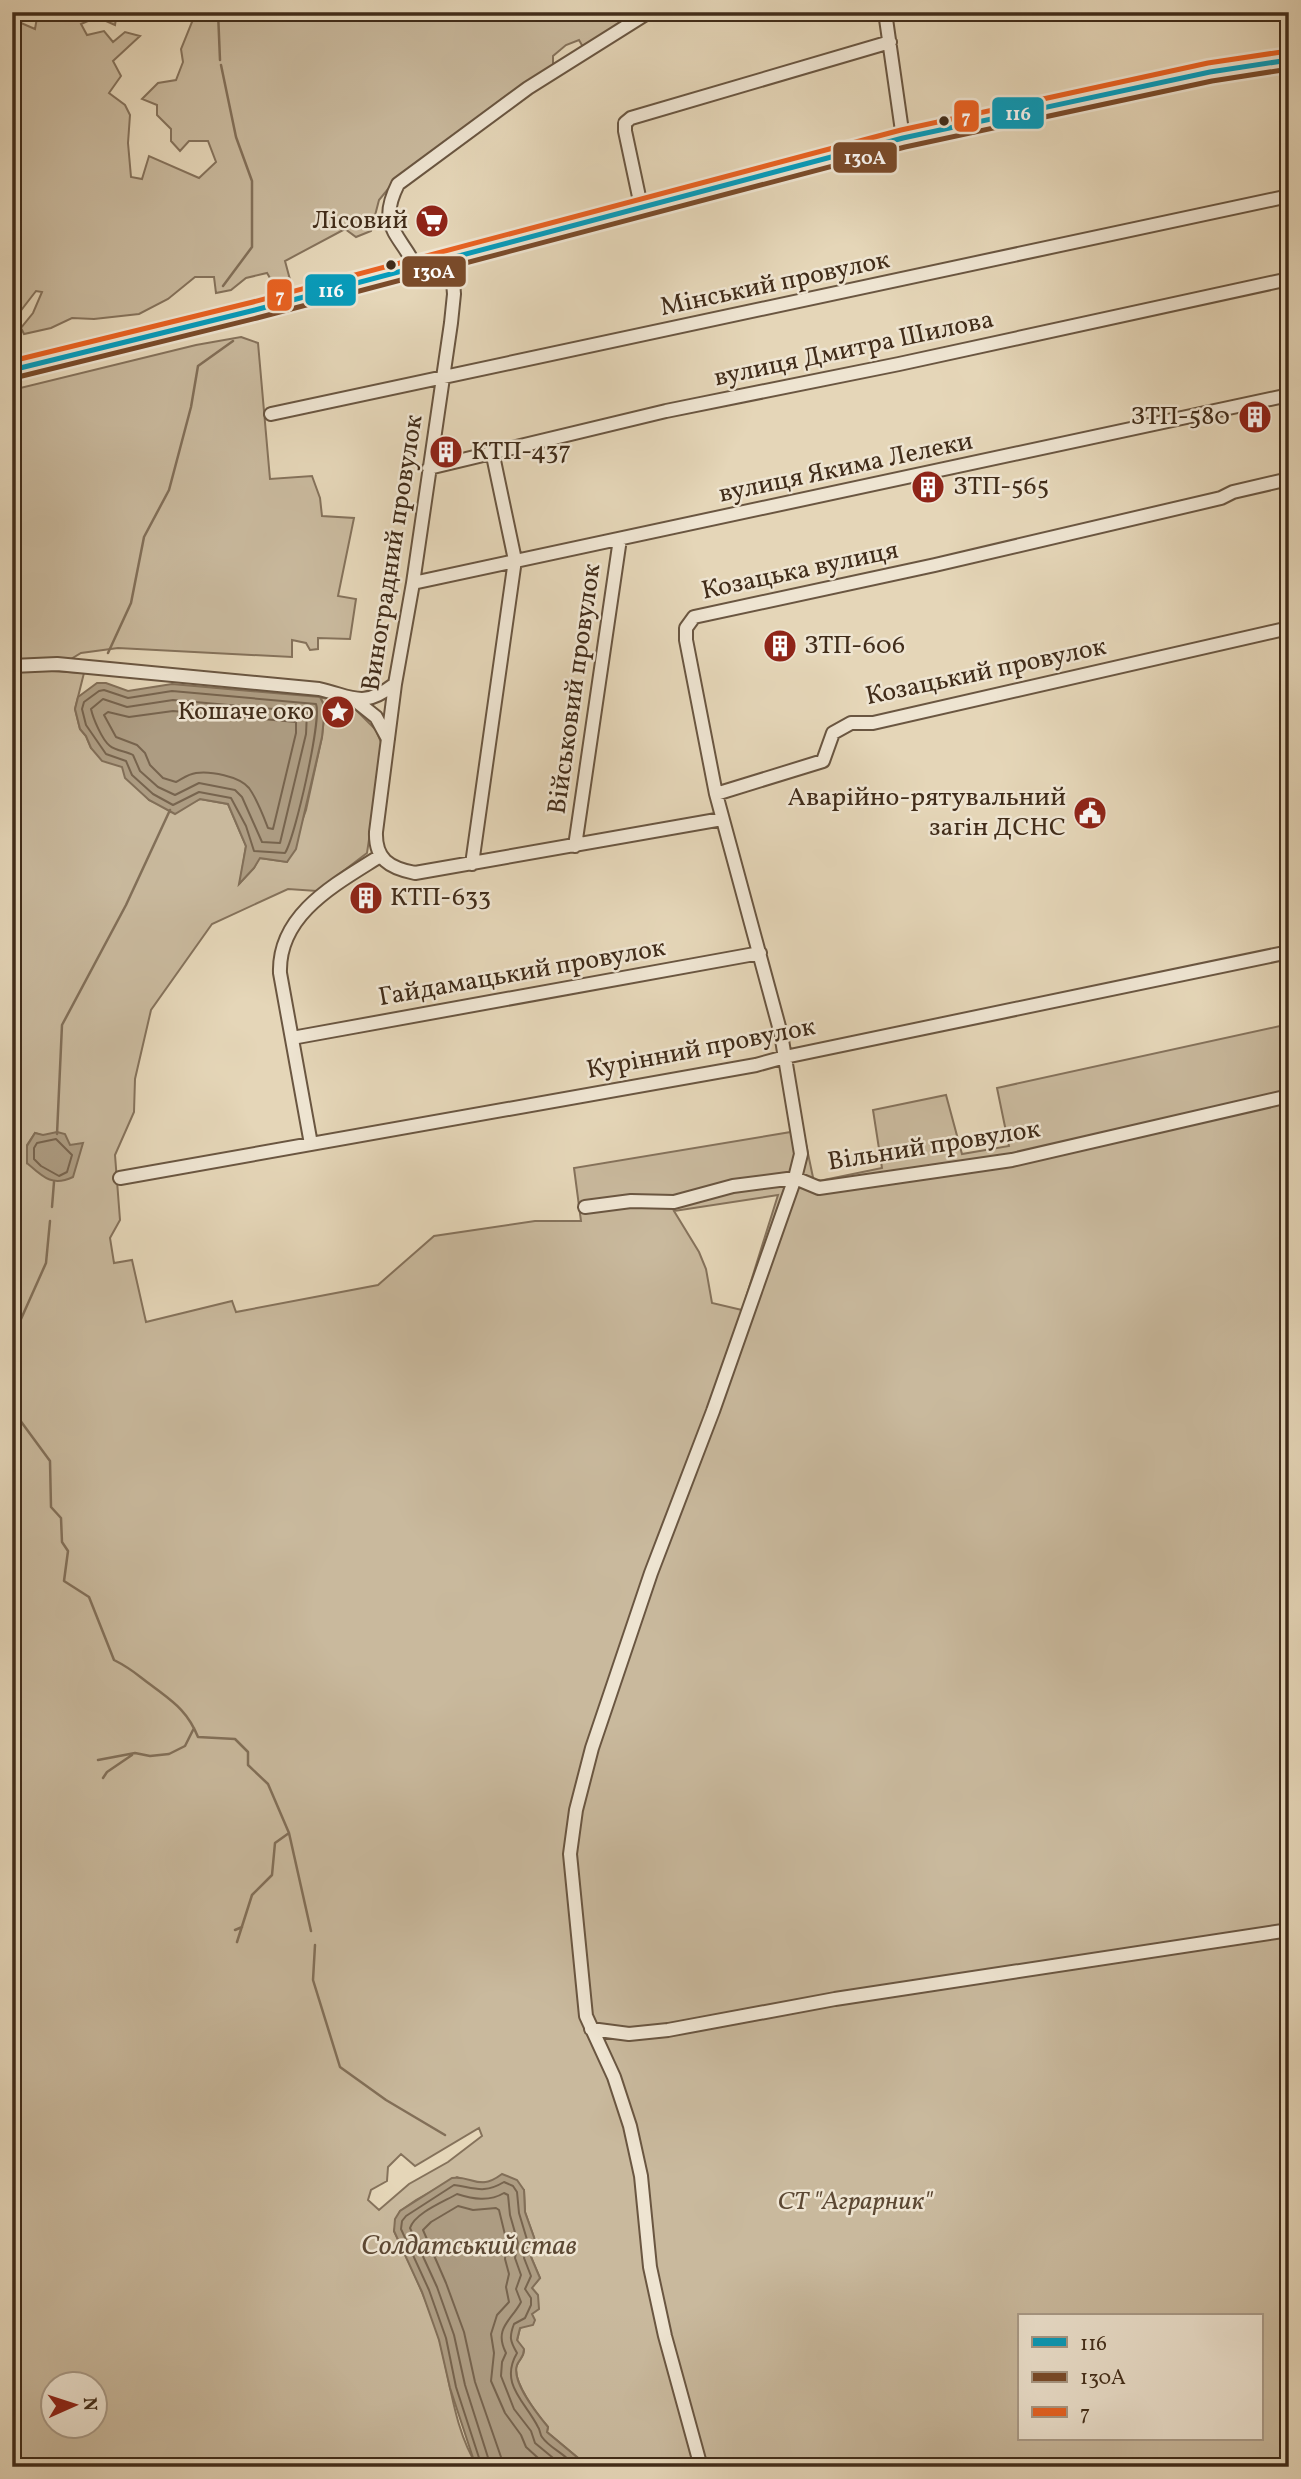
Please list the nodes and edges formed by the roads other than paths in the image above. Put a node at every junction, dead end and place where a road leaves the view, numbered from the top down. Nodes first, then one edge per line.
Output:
1 (649, 12) edge
2 (885, 12) edge
3 (890, 42) junction
4 (1289, 60) edge
5 (903, 138) junction
6 (1289, 196) edge
7 (641, 206) junction
8 (452, 257) junction
9 (416, 267) junction
10 (1289, 279) edge
11 (12, 370) edge
12 (444, 378) junction
13 (1289, 395) edge
14 (271, 414) dead end
15 (492, 451) junction
16 (429, 468) junction
17 (1289, 479) edge
18 (620, 539) junction
19 (515, 560) junction
20 (413, 583) junction
21 (1289, 628) edge
22 (12, 666) edge
23 (395, 684) junction
24 (356, 701) junction
25 (388, 739) junction
26 (716, 794) junction
27 (722, 819) junction
28 (575, 846) junction
29 (380, 856) junction
30 (472, 864) junction
31 (1289, 952) edge
32 (760, 953) junction
33 (292, 1038) junction
34 (785, 1057) junction
35 (1289, 1096) edge
36 (311, 1144) junction
37 (120, 1178) dead end
38 (795, 1178) junction
39 (585, 1208) dead end
40 (1289, 1930) edge
41 (590, 2029) junction
42 (701, 2467) edge

1 - 9 street
2 - 3 street
3 - 5 street
3 - 7 street
4 - 5 main road
5 - 7 main road
6 - 12 street, Мінський провулок
7 - 8 main road
8 - 9 main road
8 - 12 street, Виноградний провулок
9 - 11 main road
10 - 15 street, вулиця Дмитра Шилова
12 - 14 street, Мінський провулок
12 - 16 street, Виноградний провулок
13 - 18 street, вулиця Якима Лелеки
15 - 16 street, вулиця Дмитра Шилова
15 - 19 street
16 - 20 street, Виноградний провулок
17 - 26 street, Козацька вулиця
18 - 19 street, вулиця Якима Лелеки
18 - 28 street, Військовий провулок
19 - 20 street, вулиця Якима Лелеки
19 - 30 street
20 - 23 street, Виноградний провулок
21 - 26 street, Козацький провулок
22 - 24 street
23 - 24 street
23 - 25 street, Виноградний провулок
24 - 25 street
25 - 29 street, Виноградний провулок
26 - 27 street, Козацька вулиця
27 - 28 street
27 - 32 street, Козацька вулиця
28 - 30 street
29 - 30 street
29 - 33 street
31 - 34 street, Курінний провулок
32 - 33 street, Гайдамацький провулок
32 - 34 street, Козацька вулиця
33 - 36 street
34 - 36 street, Курінний провулок
34 - 38 street, Козацька вулиця
35 - 38 street, Вільний провулок
36 - 37 street, Курінний провулок
38 - 39 street, Вільний провулок
38 - 41 street
40 - 41 street
41 - 42 street

